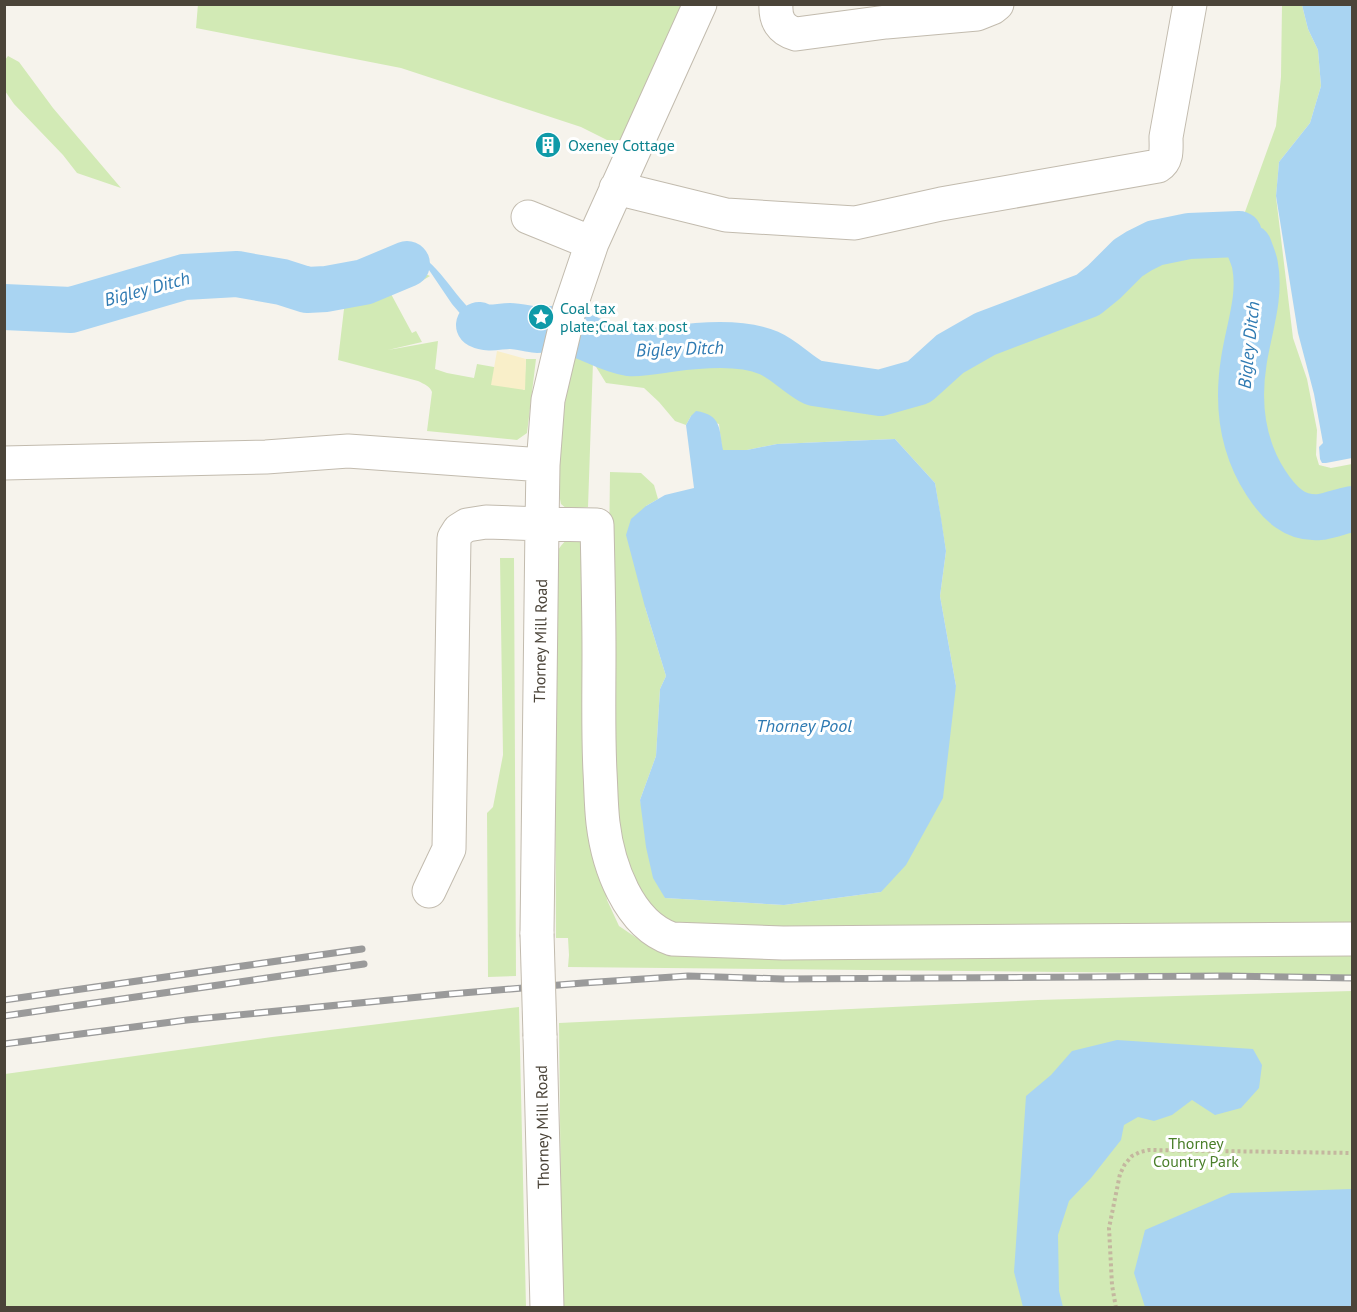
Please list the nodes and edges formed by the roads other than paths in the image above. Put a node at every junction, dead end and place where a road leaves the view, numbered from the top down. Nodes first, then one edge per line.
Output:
1 (700, 4) edge
2 (776, 4) edge
3 (997, 4) edge
4 (1190, 4) edge
5 (891, 13) edge
6 (616, 188) junction
7 (528, 217) dead end
8 (592, 243) junction
9 (4, 463) edge
10 (543, 465) junction
11 (542, 525) junction
12 (429, 891) dead end
13 (1353, 939) edge
14 (547, 1308) edge

1 - 6 street, Thorney Mill Road
2 - 5 street
3 - 5 street
4 - 6 street
6 - 8 street, Thorney Mill Road
7 - 8 street
8 - 10 street, Thorney Mill Road
9 - 10 street
10 - 11 street, Thorney Mill Road
11 - 12 street
11 - 13 street
11 - 14 street, Thorney Mill Road, bridge

